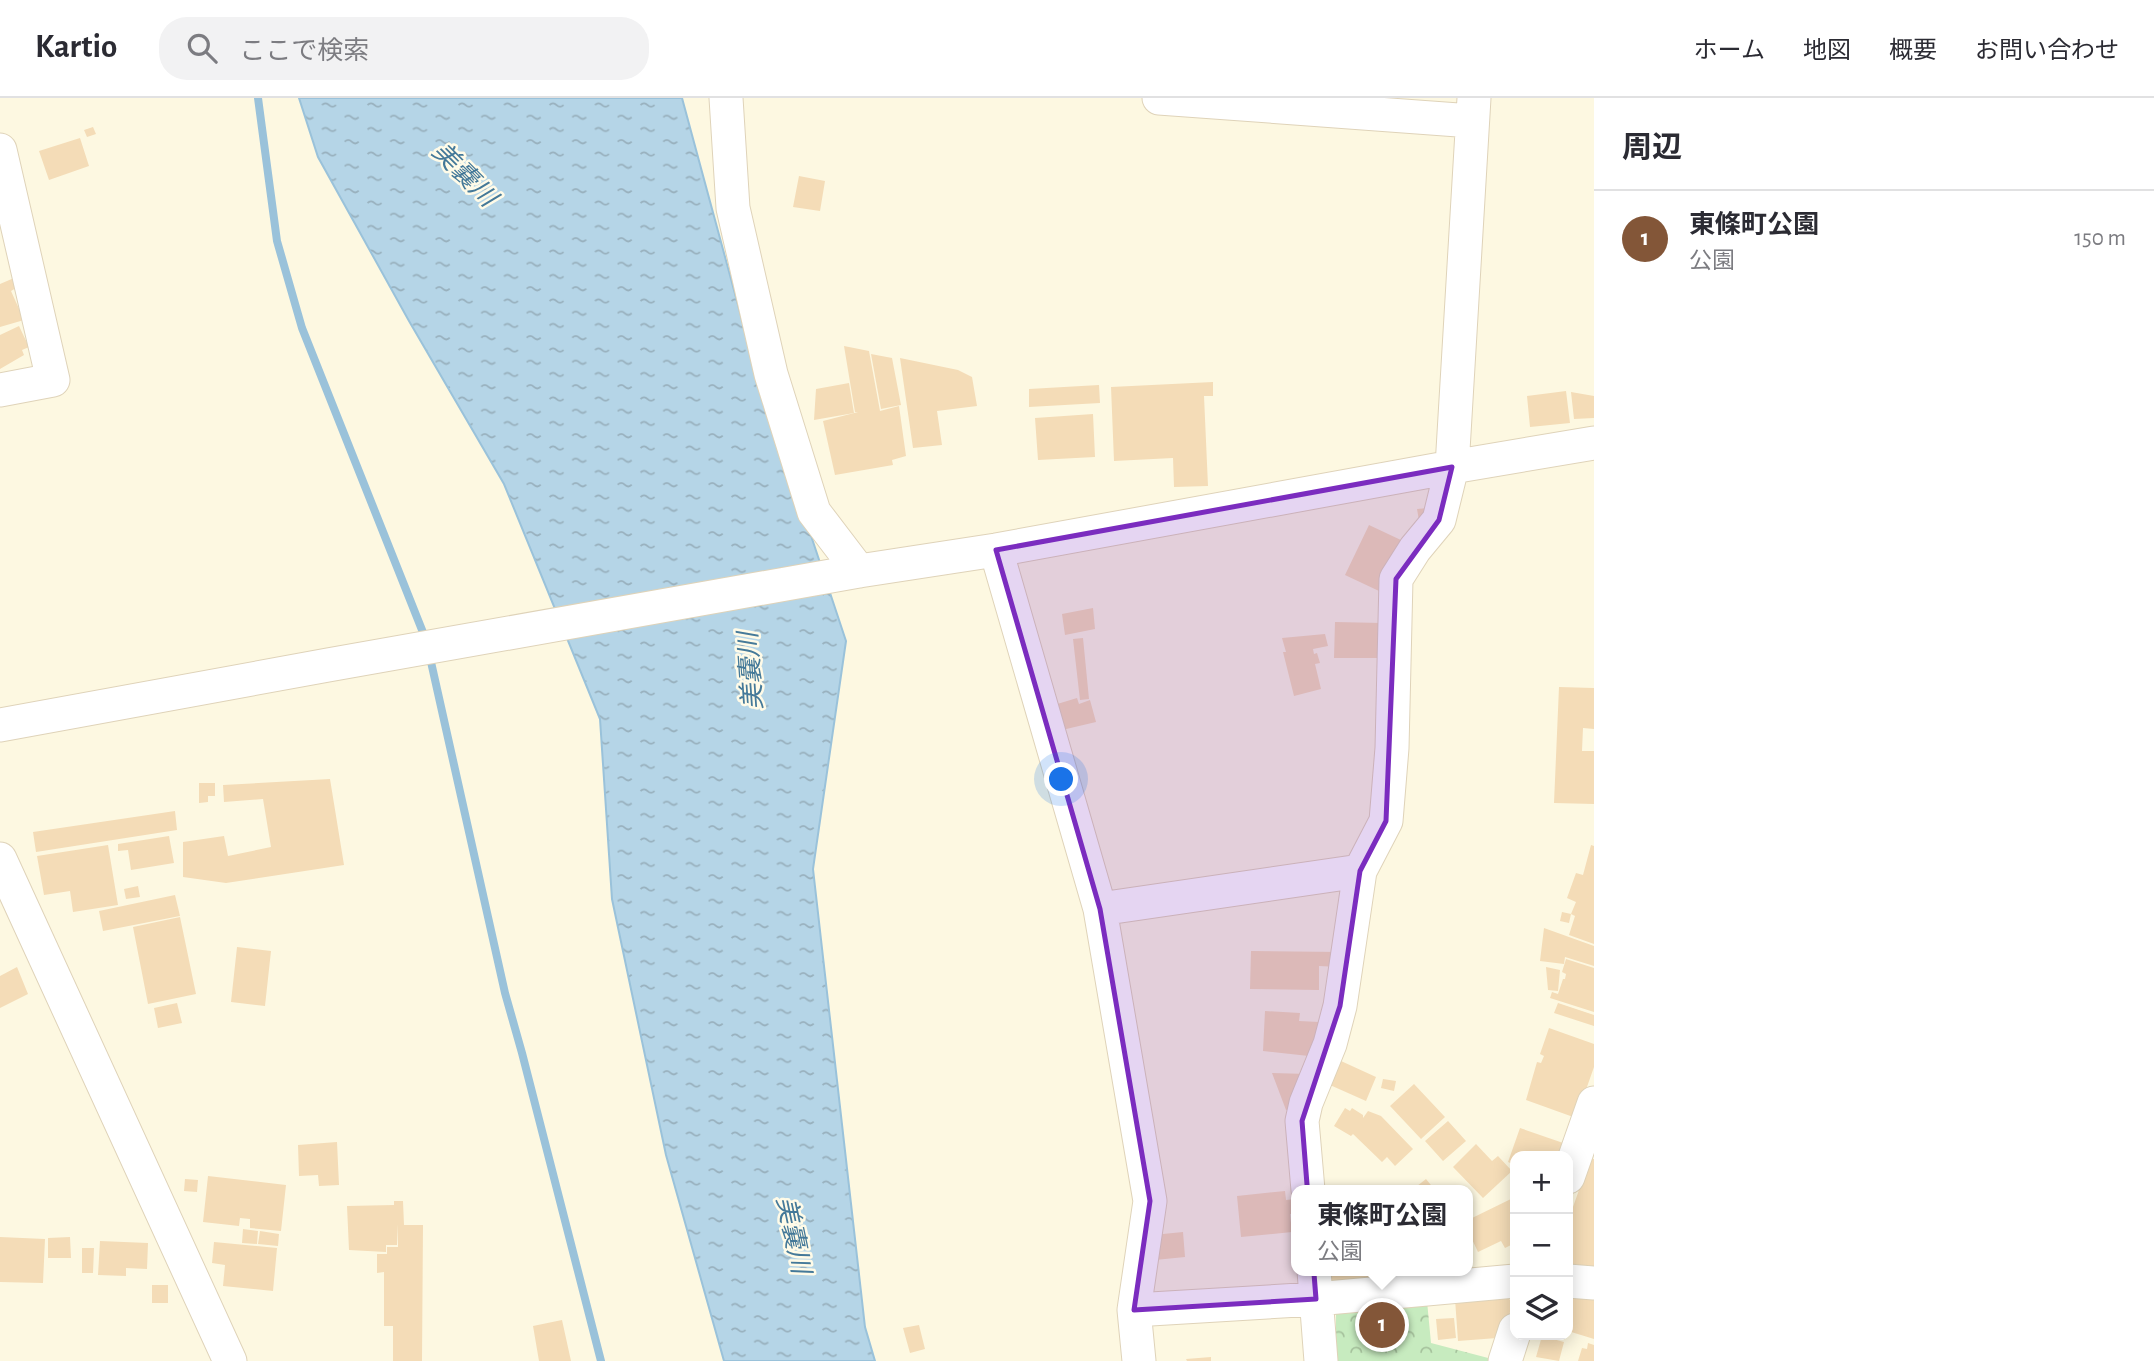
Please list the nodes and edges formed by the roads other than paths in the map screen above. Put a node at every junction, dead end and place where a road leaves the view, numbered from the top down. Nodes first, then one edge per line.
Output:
1 (726, 98) edge
2 (1159, 98) edge
3 (1473, 110) edge
4 (0, 150) edge
5 (0, 390) edge
6 (1594, 443) edge
7 (1452, 467) junction
8 (996, 550) junction
9 (859, 571) junction
10 (0, 725) edge
11 (0, 859) edge
12 (1360, 871) junction
13 (12, 909) edge
14 (1100, 909) junction
15 (1594, 1102) edge
16 (1573, 1163) edge
17 (1308, 1185) edge
18 (1510, 1281) edge
19 (1573, 1281) edge
20 (1594, 1283) edge
21 (1315, 1285) edge
22 (1134, 1310) junction
23 (1512, 1340) edge
24 (230, 1361) edge
25 (1139, 1361) edge
26 (1321, 1361) edge
27 (1505, 1361) edge

1 - 9 street
2 - 3 street
3 - 7 street
4 - 5 street
6 - 7 street
7 - 8 street
7 - 12 street
8 - 9 street
8 - 14 street
9 - 10 street
11 - 13 street
12 - 14 street
12 - 17 street
13 - 24 street
14 - 22 street
15 - 16 street
18 - 21 street
19 - 20 street
21 - 22 street
21 - 26 street
22 - 25 street
23 - 27 street

